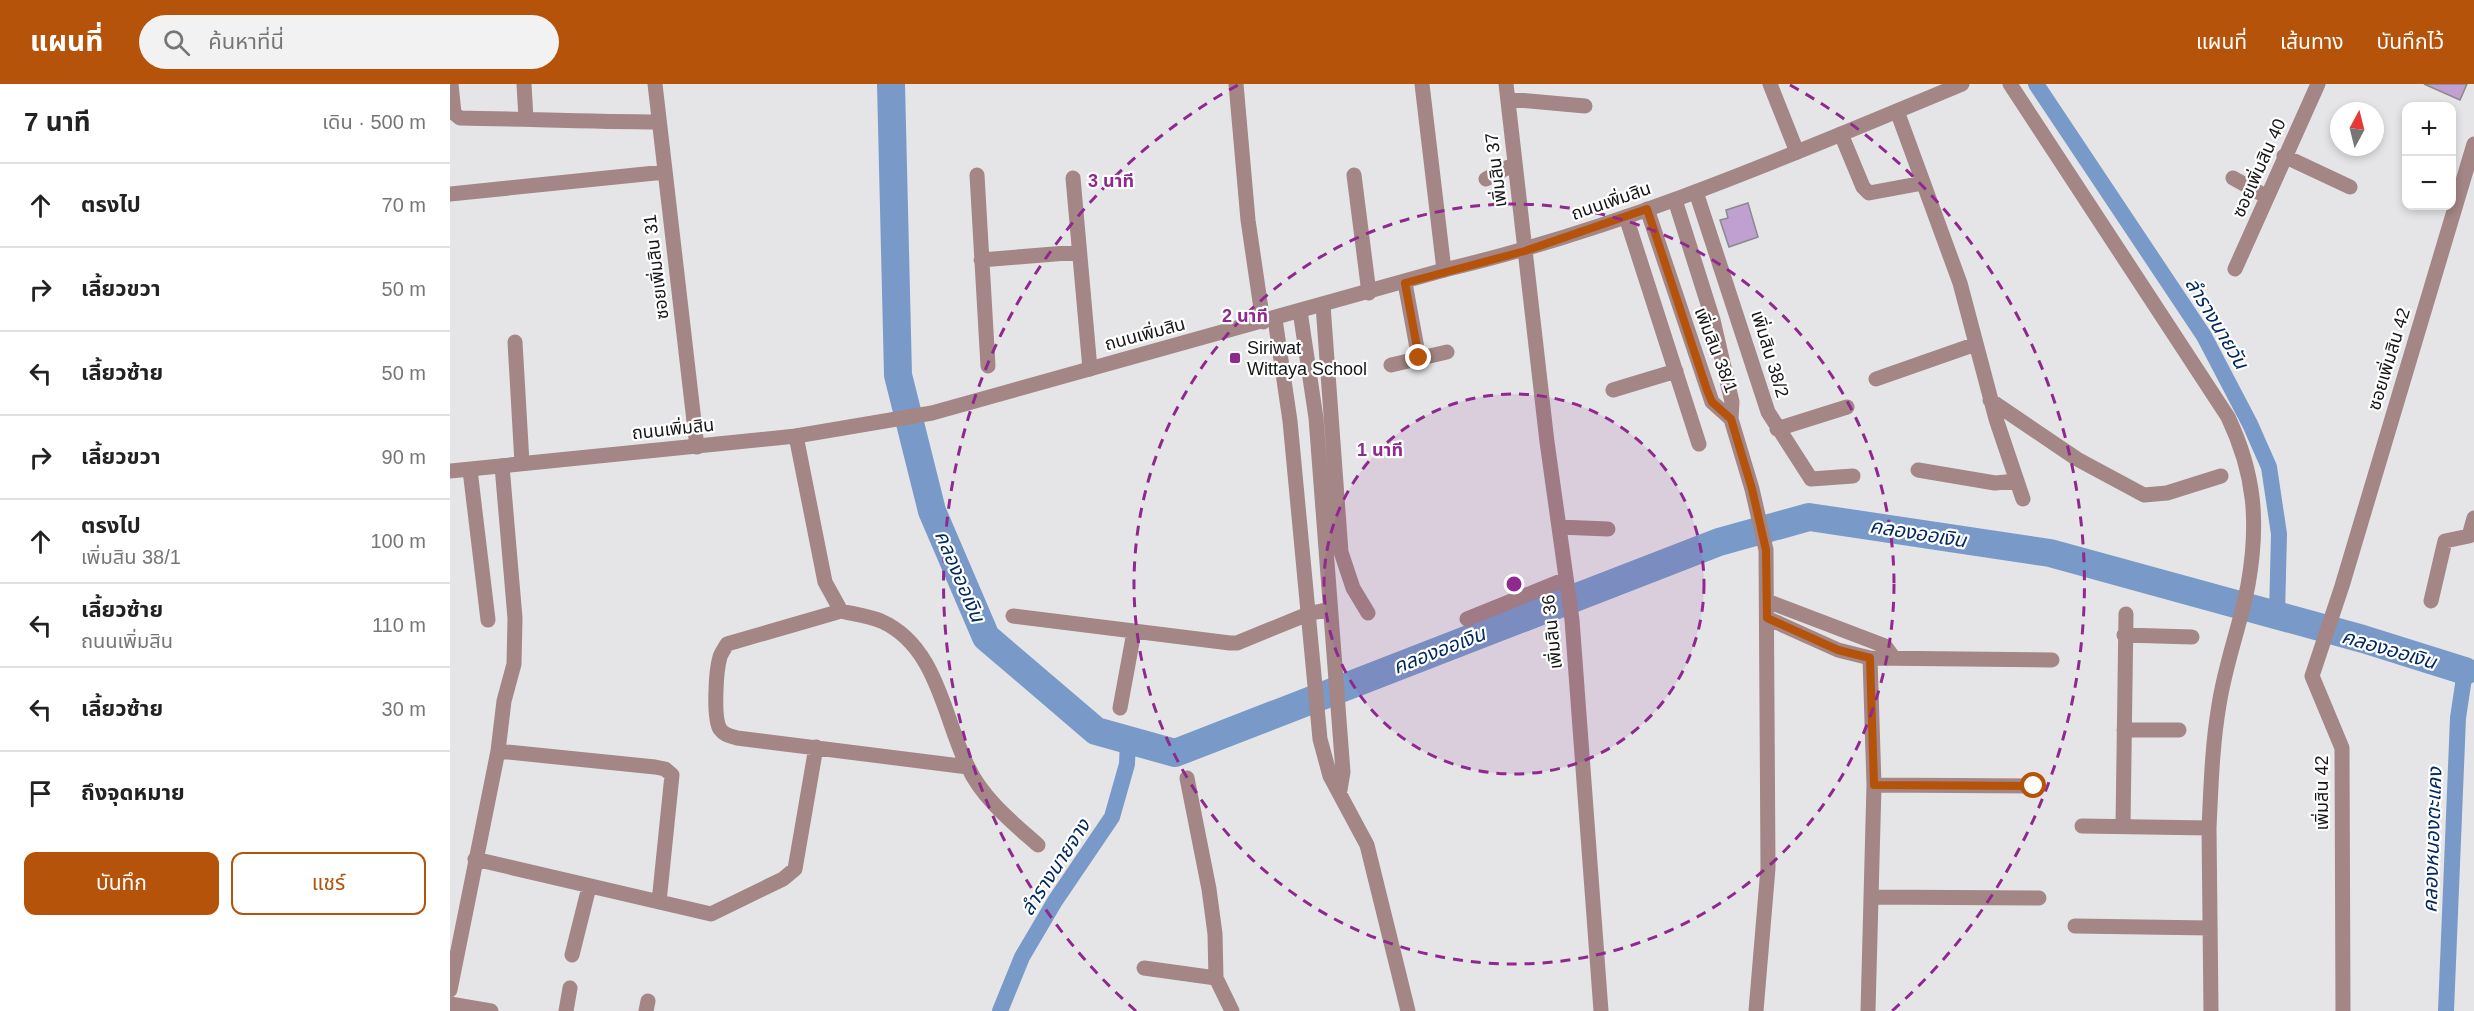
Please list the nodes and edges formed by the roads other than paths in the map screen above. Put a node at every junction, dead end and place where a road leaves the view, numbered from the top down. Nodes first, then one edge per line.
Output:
1 (451, 84) edge
2 (524, 84) edge
3 (655, 84) edge
4 (1236, 84) edge
5 (1422, 84) edge
6 (1770, 84) edge
7 (1962, 84) edge
8 (2010, 84) edge
9 (2318, 84) edge
10 (1507, 92) edge
11 (1585, 106) dead end
12 (1897, 111) junction
13 (526, 118) junction
14 (659, 122) junction
15 (1841, 134) junction
16 (2474, 144) edge
17 (1797, 152) junction
18 (2284, 156) junction
19 (1514, 164) junction
20 (665, 172) junction
21 (977, 175) dead end
22 (1354, 175) dead end
23 (1073, 178) dead end
24 (2233, 178) dead end
25 (1486, 179) dead end
26 (1923, 183) junction
27 (2350, 187) dead end
28 (1696, 192) junction
29 (450, 194) edge
30 (2267, 197) junction
31 (1675, 200) junction
32 (1647, 209) junction
33 (1626, 217) junction
34 (1525, 251) junction
35 (1079, 252) junction
36 (981, 260) junction
37 (2235, 269) dead end
38 (1444, 270) junction
39 (1405, 283) junction
40 (1369, 293) junction
41 (1323, 305) junction
42 (1300, 311) junction
43 (1269, 321) junction
44 (515, 342) dead end
45 (1976, 344) junction
46 (1447, 352) dead end
47 (1721, 353) junction
48 (1419, 358) junction
49 (1697, 359) junction
50 (1391, 365) dead end
51 (988, 366) dead end
52 (1090, 369) junction
53 (1676, 371) junction
54 (1876, 379) dead end
55 (1613, 390) dead end
56 (1990, 400) junction
57 (1847, 407) dead end
58 (1731, 419) junction
59 (1777, 429) junction
60 (796, 436) junction
61 (1699, 444) dead end
62 (697, 447) junction
63 (522, 463) junction
64 (502, 466) junction
65 (470, 470) junction
66 (1918, 470) dead end
67 (450, 471) edge
68 (1853, 476) dead end
69 (2221, 476) dead end
70 (2017, 481) junction
71 (2023, 499) dead end
72 (2474, 518) edge
73 (1559, 527) junction
74 (1608, 529) dead end
75 (2471, 537) edge
76 (1567, 582) junction
77 (2342, 586) joint
78 (1767, 601) junction
79 (2431, 601) dead end
80 (1330, 609) junction
81 (840, 611) junction
82 (1368, 613) dead end
83 (1308, 614) junction
84 (2126, 614) dead end
85 (1013, 616) dead end
86 (1767, 618) junction
87 (488, 620) dead end
88 (1467, 620) dead end
89 (1134, 632) junction
90 (2124, 635) junction
91 (2192, 636) dead end
92 (1893, 657) junction
93 (1870, 658) junction
94 (2052, 660) dead end
95 (1120, 708) dead end
96 (2124, 730) junction
97 (2179, 730) dead end
98 (816, 747) junction
99 (498, 751) junction
100 (968, 767) junction
101 (1187, 778) dead end
102 (1874, 785) junction
103 (2034, 786) dead end
104 (1340, 790) junction
105 (2082, 826) dead end
106 (2123, 826) junction
107 (2209, 828) junction
108 (1038, 845) dead end
109 (475, 859) junction
110 (588, 887) junction
111 (1871, 897) junction
112 (2039, 898) dead end
113 (659, 902) junction
114 (2075, 926) dead end
115 (2210, 928) junction
116 (572, 955) dead end
117 (1144, 968) dead end
118 (1216, 978) junction
119 (570, 988) dead end
120 (450, 990) edge
121 (450, 1004) edge
122 (491, 1011) edge
123 (566, 1011) edge
124 (1232, 1011) edge
125 (1408, 1011) edge
126 (1601, 1011) edge
127 (1756, 1011) edge
128 (1868, 1011) edge
129 (2211, 1011) edge
130 (2343, 1011) edge

1 - 13 street
2 - 13 street
3 - 14 street, ซอยเพิ่มสิน 31
4 - 43 street
5 - 38 street
6 - 17 street
7 - 12 street, ถนนเพิ่มสิน
8 - 107 street
9 - 18 street, ซอยเพิ่มสิน 40
10 - 11 street
10 - 19 street, เพิ่มสิน 37
12 - 15 street, ถนนเพิ่มสิน
12 - 26 street
13 - 14 street
14 - 20 street, ซอยเพิ่มสิน 31
15 - 17 street, ถนนเพิ่มสิน
15 - 26 street
16 - 77 street, ซอยเพิ่มสิน 42
17 - 28 street, ถนนเพิ่มสิน
18 - 27 street
18 - 30 street, ซอยเพิ่มสิน 40
19 - 25 street
19 - 34 street, เพิ่มสิน 37
20 - 29 street
20 - 62 street, ซอยเพิ่มสิน 31
21 - 36 street
22 - 40 street
23 - 35 street
24 - 30 street
26 - 45 street
28 - 31 street, ถนนเพิ่มสิน
28 - 59 street, เพิ่มสิน 38/2
30 - 37 street, ซอยเพิ่มสิน 40
31 - 32 street, ถนนเพิ่มสิน
31 - 47 street, เพิ่มสิน 38/1
32 - 33 street, ถนนเพิ่มสิน
32 - 49 street, เพิ่มสิน 38/1
33 - 34 street, ถนนเพิ่มสิน
33 - 53 street
34 - 38 street, ถนนเพิ่มสิน
34 - 73 street, เพิ่มสิน 36
35 - 36 street
35 - 52 street
36 - 51 street
38 - 39 street, ถนนเพิ่มสิน
39 - 40 street, ถนนเพิ่มสิน
39 - 48 street
40 - 41 street, ถนนเพิ่มสิน
41 - 42 street, ถนนเพิ่มสิน
41 - 82 street
42 - 43 street, ถนนเพิ่มสิน
42 - 80 street
43 - 52 street, ถนนเพิ่มสิน
43 - 83 street
44 - 63 street
45 - 54 street
45 - 56 street
46 - 48 street
47 - 49 street
47 - 58 street, เพิ่มสิน 38/1
48 - 50 street
49 - 58 street, เพิ่มสิน 38/1
52 - 60 street, ถนนเพิ่มสิน
53 - 55 street
53 - 61 street
56 - 69 street
56 - 70 street
57 - 59 street
58 - 78 street
59 - 68 street, เพิ่มสิน 38/2
60 - 62 street, ถนนเพิ่มสิน
60 - 81 street
62 - 63 street, ถนนเพิ่มสิน
63 - 64 street, ถนนเพิ่มสิน
64 - 65 street, ถนนเพิ่มสิน
64 - 99 street
65 - 67 street, ถนนเพิ่มสิน
65 - 87 street
66 - 70 street
70 - 71 street
72 - 75 street
73 - 74 street
73 - 76 street, เพิ่มสิน 36
75 - 79 street
76 - 88 street
76 - 126 street, เพิ่มสิน 36
77 - 130 street, เพิ่มสิน 42
78 - 86 street
78 - 92 street
80 - 83 street
80 - 104 street
81 - 98 street
81 - 100 street
83 - 89 street
83 - 104 street
84 - 90 street
85 - 89 street
86 - 93 street
86 - 127 street
89 - 95 street
90 - 91 street
90 - 96 street
92 - 93 street
92 - 94 street
93 - 102 street
96 - 97 street
96 - 106 street
98 - 100 street
98 - 113 street
99 - 109 street
99 - 113 street
100 - 108 street
101 - 118 street
102 - 103 street
102 - 111 street
104 - 125 street
105 - 106 street
106 - 107 street
107 - 115 street
109 - 110 street
109 - 120 street
110 - 113 street
110 - 116 street
111 - 112 street
111 - 128 street
114 - 115 street
115 - 129 street
117 - 118 street
118 - 124 street
119 - 123 street
121 - 122 street

